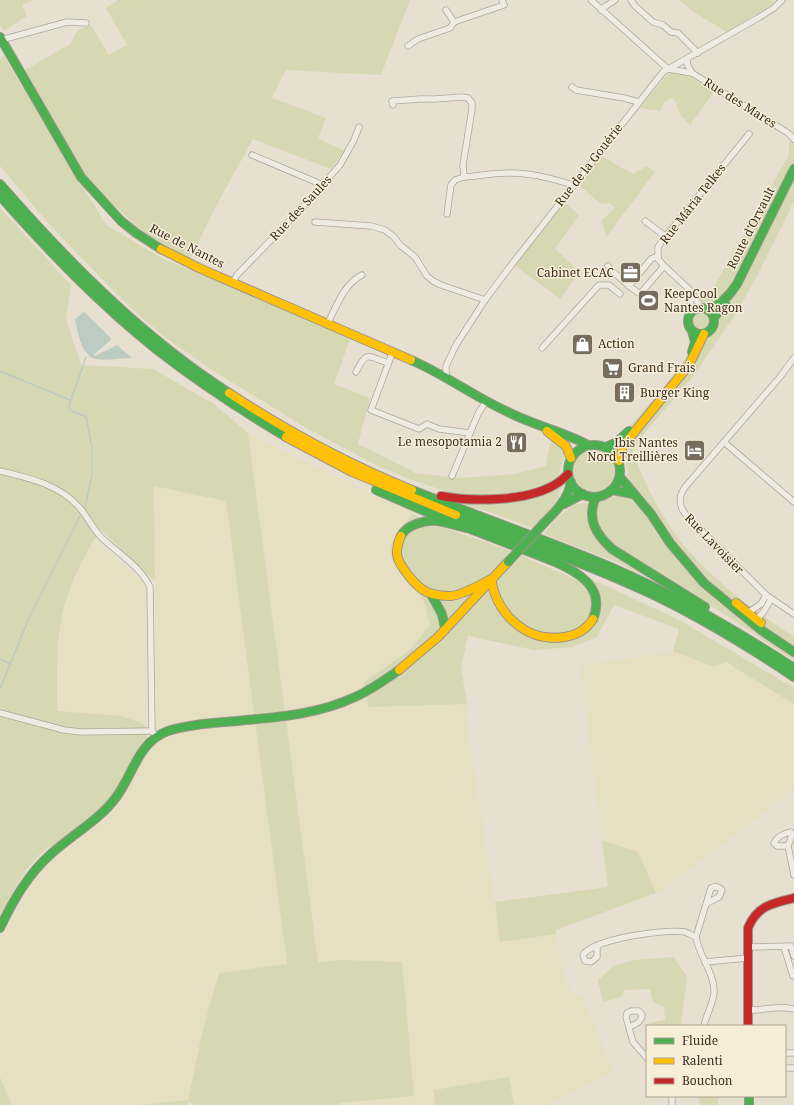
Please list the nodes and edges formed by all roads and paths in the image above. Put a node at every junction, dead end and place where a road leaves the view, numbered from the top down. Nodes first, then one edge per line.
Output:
1 (502, 0) edge
2 (591, 0) edge
3 (615, 0) edge
4 (631, 0) edge
5 (782, 0) edge
6 (446, 10) dead end
7 (601, 10) junction
8 (454, 22) junction
9 (86, 23) dead end
10 (1, 39) edge
11 (408, 46) dead end
12 (698, 53) junction
13 (688, 58) junction
14 (668, 69) junction
15 (692, 73) junction
16 (572, 87) dead end
17 (639, 102) junction
18 (393, 105) dead end
19 (359, 127) dead end
20 (791, 133) edge
21 (748, 134) dead end
22 (794, 139) edge
23 (252, 155) dead end
24 (794, 169) edge
25 (464, 177) junction
26 (794, 181) edge
27 (0, 184) edge
28 (574, 184) junction
29 (323, 185) junction
30 (0, 196) edge
31 (447, 214) dead end
32 (646, 221) dead end
33 (316, 222) dead end
34 (665, 236) junction
35 (658, 256) junction
36 (608, 266) dead end
37 (664, 266) junction
38 (362, 274) dead end
39 (233, 282) junction
40 (629, 286) junction
41 (691, 291) junction
42 (620, 294) dead end
43 (485, 300) junction
44 (705, 309) junction
45 (690, 313) junction
46 (714, 317) junction
47 (328, 323) junction
48 (692, 331) junction
49 (704, 334) junction
50 (542, 348) dead end
51 (393, 352) junction
52 (794, 358) edge
53 (388, 363) junction
54 (356, 372) dead end
55 (446, 377) junction
56 (486, 402) junction
57 (543, 428) junction
58 (470, 434) junction
59 (724, 442) junction
60 (588, 445) junction
61 (606, 447) junction
62 (571, 458) junction
63 (619, 461) junction
64 (337, 464) junction
65 (0, 471) edge
66 (452, 476) dead end
67 (620, 477) junction
68 (569, 478) junction
69 (391, 481) junction
70 (612, 490) junction
71 (583, 494) junction
72 (633, 494) junction
73 (596, 497) junction
74 (794, 502) edge
75 (561, 506) junction
76 (467, 528) junction
77 (505, 543) junction
78 (690, 567) junction
79 (491, 579) junction
80 (641, 590) junction
81 (430, 594) junction
82 (769, 597) junction
83 (736, 609) junction
84 (749, 612) junction
85 (794, 614) edge
86 (757, 619) junction
87 (445, 628) junction
88 (737, 631) junction
89 (794, 651) edge
90 (794, 668) edge
91 (794, 677) edge
92 (0, 713) edge
93 (154, 734) junction
94 (788, 846) dead end
95 (794, 875) edge
96 (794, 898) edge
97 (706, 904) dead end
98 (0, 928) edge
99 (696, 937) junction
100 (597, 946) dead end
101 (748, 947) junction
102 (784, 947) junction
103 (794, 956) edge
104 (748, 958) junction
105 (705, 962) junction
106 (794, 976) edge
107 (793, 1009) dead end
108 (747, 1010) junction
109 (704, 1025) edge
110 (748, 1025) edge
111 (629, 1027) dead end
112 (646, 1057) edge

1 - 8 street
2 - 7 street
3 - 7 street
4 - 12 street
5 - 12 street, Rue de la Gouérie
6 - 8 street
7 - 14 street
8 - 11 street
9 - 10 street
10 - 39 main road, Rue de Nantes
12 - 13 street, Rue de la Gouérie
13 - 14 street, Rue de la Gouérie
13 - 15 street, Rue des Mares
14 - 15 street, Rue des Mares
14 - 17 street, Rue de la Gouérie
15 - 20 street, Rue des Mares
16 - 17 street
17 - 28 street, Rue de la Gouérie
18 - 25 street
19 - 29 street, Rue des Saules
20 - 22 street, Rue des Mares
21 - 34 street, Rue Mária Telkes
23 - 29 street
24 - 44 main road, Route d'Orvault
25 - 28 street
25 - 31 street
26 - 46 main road
27 - 69 main road
28 - 43 street, Rue de la Gouérie
29 - 39 street, Rue des Saules
30 - 64 main road
32 - 34 street
33 - 43 street
34 - 35 street, Rue Mária Telkes
35 - 37 street, Rue Mária Telkes
35 - 40 street
36 - 40 street
37 - 40 street
37 - 41 street, Rue Mária Telkes
38 - 47 street
39 - 47 main road, Rue de Nantes
41 - 44 street, Rue Mária Telkes
41 - 45 street
42 - 50 street
43 - 55 street, Rue de la Gouérie
44 - 45 main road
44 - 46 main road
45 - 48 main road
46 - 49 main road
47 - 51 main road, Rue de Nantes
48 - 49 main road
48 - 61 main road
49 - 63 main road
51 - 53 street
51 - 55 main road, Rue de Nantes
52 - 59 street, Rue Lavoisier
53 - 54 street
53 - 58 street
55 - 56 main road, Rue de Nantes
56 - 57 main road, Rue de Nantes
56 - 58 street
57 - 60 main road
57 - 62 main road
58 - 66 street
59 - 74 street
59 - 82 street, Rue Lavoisier
60 - 61 main road
60 - 62 main road
61 - 63 main road
62 - 68 main road
63 - 67 main road
64 - 76 main road
64 - 80 main road
65 - 93 street
67 - 70 main road
67 - 72 main road
68 - 69 main road
68 - 71 main road
68 - 75 main road
69 - 88 main road
70 - 72 main road
70 - 73 main road
71 - 73 main road
71 - 75 main road
72 - 78 main road
73 - 88 main road
75 - 79 main road, bridge
76 - 77 main road
76 - 81 main road
77 - 79 main road
77 - 80 main road
78 - 83 main road
78 - 84 main road
79 - 81 main road
79 - 87 main road
80 - 91 main road
81 - 87 main road
82 - 84 street
82 - 85 street
82 - 86 street
83 - 86 street
83 - 89 main road
84 - 86 main road
86 - 89 main road
87 - 93 main road
88 - 90 main road
92 - 93 street
93 - 98 main road
94 - 95 street
96 - 101 main road
97 - 99 street
99 - 100 street
99 - 105 street
101 - 102 street
101 - 104 main road
102 - 103 street
102 - 106 street
104 - 105 street
104 - 108 main road
105 - 109 street
107 - 108 street
108 - 110 main road
111 - 112 street

